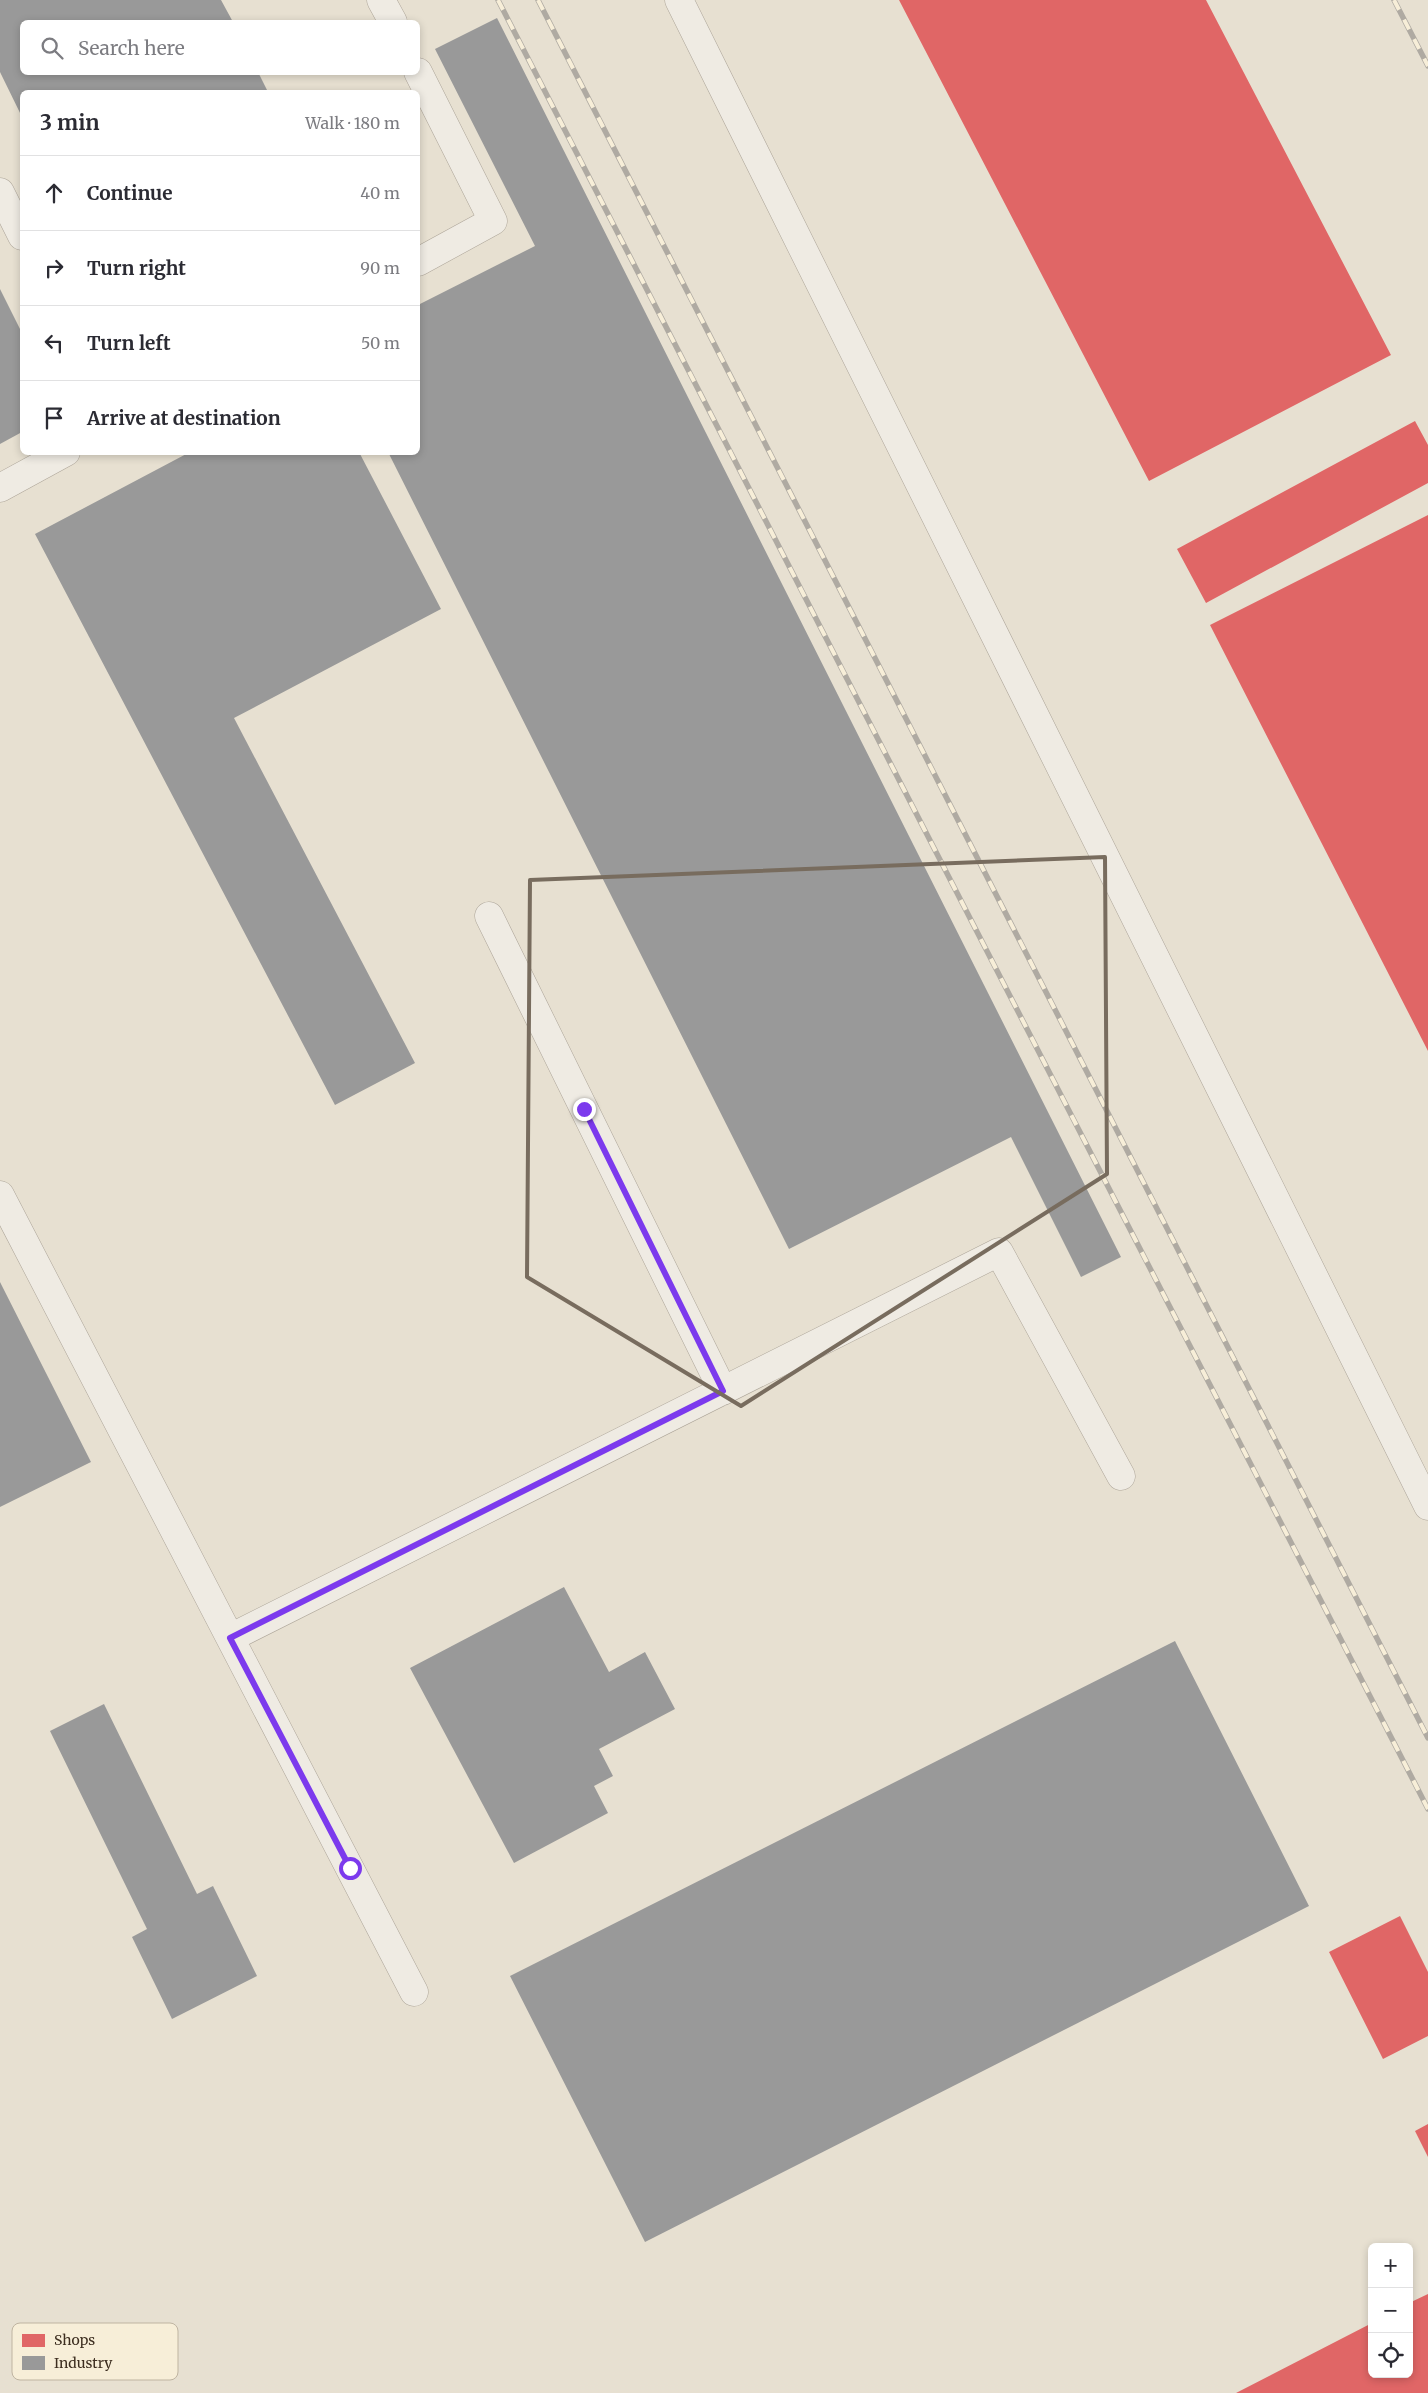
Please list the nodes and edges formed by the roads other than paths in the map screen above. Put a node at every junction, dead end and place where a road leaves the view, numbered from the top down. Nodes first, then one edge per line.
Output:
1 (381, 0) edge
2 (679, 0) edge
3 (392, 20) edge
4 (419, 75) edge
5 (0, 192) edge
6 (20, 232) edge
7 (420, 261) edge
8 (60, 455) edge
9 (0, 488) edge
10 (489, 916) dead end
11 (0, 1195) edge
12 (723, 1391) junction
13 (1121, 1476) dead end
14 (1428, 1506) edge
15 (230, 1638) junction
16 (414, 1992) dead end

1 - 3 lane
2 - 14 lane
4 - 7 lane
5 - 6 lane
8 - 9 lane
10 - 12 lane
11 - 15 lane
12 - 13 lane
12 - 15 lane
15 - 16 lane

